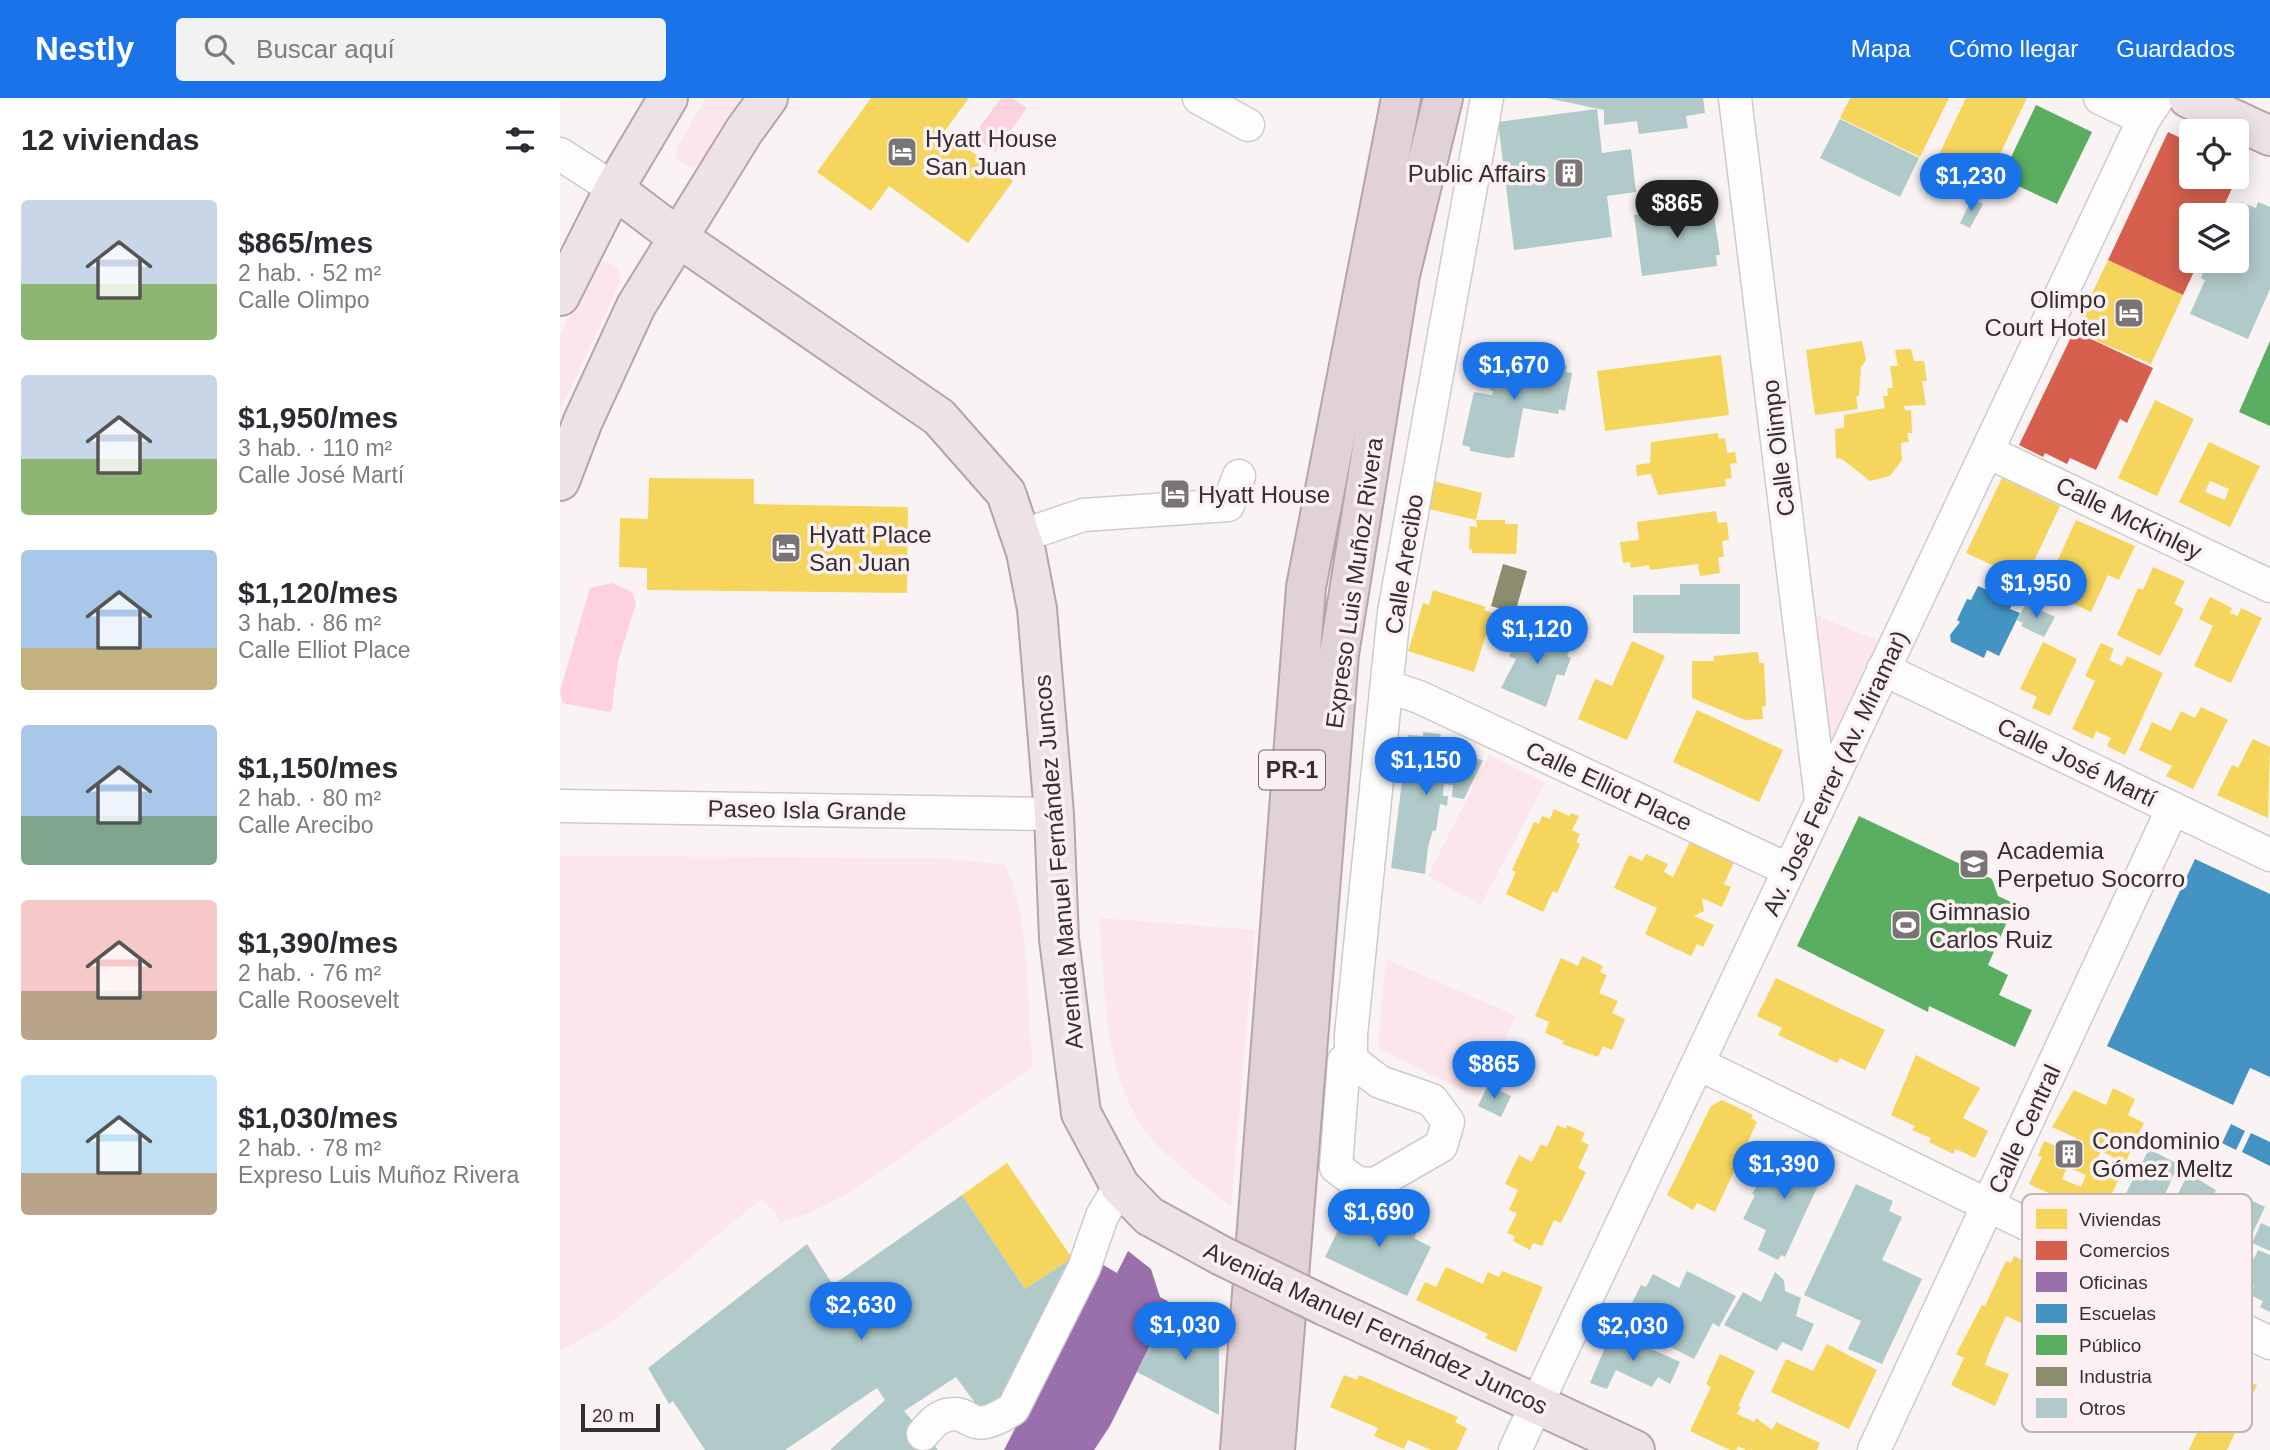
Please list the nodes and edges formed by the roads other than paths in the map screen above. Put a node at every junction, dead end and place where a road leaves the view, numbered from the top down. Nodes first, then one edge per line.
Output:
1 (668, 98) edge
2 (768, 98) edge
3 (1199, 98) edge
4 (1401, 98) edge
5 (1443, 98) edge
6 (1487, 98) edge
7 (1735, 98) edge
8 (2100, 98) edge
9 (2188, 98) edge
10 (2151, 108) edge
11 (1248, 125) dead end
12 (2270, 136) edge
13 (560, 154) edge
14 (614, 189) junction
15 (679, 238) junction
16 (560, 296) edge
17 (1988, 452) junction
18 (1239, 476) dead end
19 (560, 481) edge
20 (1021, 536) junction
21 (2270, 586) edge
22 (1883, 670) junction
23 (1389, 687) junction
24 (1821, 799) junction
25 (560, 806) edge
26 (2173, 808) junction
27 (1054, 814) junction
28 (2270, 855) edge
29 (1789, 870) junction
30 (1351, 1047) dead end
31 (1699, 1064) junction
32 (1120, 1186) junction
33 (1989, 1203) junction
34 (2022, 1219) edge
35 (2252, 1333) edge
36 (2270, 1342) edge
37 (1536, 1404) junction
38 (923, 1434) dead end
39 (1240, 1450) edge
40 (1275, 1450) edge
41 (1515, 1450) edge
42 (1635, 1450) edge
43 (1874, 1450) edge

1 - 14 main road
2 - 15 main road
3 - 11 street
4 - 39 highway, Expreso Luis Muñoz Rivera / PR-1
5 - 40 highway, Expreso Luis Muñoz Rivera / PR-1
6 - 23 street, Calle Arecibo
7 - 24 street, Calle Olimpo
8 - 10 street
9 - 12 main road
10 - 17 street, Av. José Ferrer (Av. Miramar)
13 - 14 street
14 - 15 main road, Avenida Manuel Fernández Juncos
14 - 16 main road
15 - 19 main road
15 - 20 main road, Avenida Manuel Fernández Juncos
17 - 21 street, Calle McKinley
17 - 22 street, Av. José Ferrer (Av. Miramar)
18 - 20 street
20 - 27 main road, Avenida Manuel Fernández Juncos
22 - 24 street, Av. José Ferrer (Av. Miramar)
22 - 26 street, Calle José Martí
23 - 29 street, Calle Elliot Place
23 - 30 street, Calle Arecibo
24 - 29 street, Av. José Ferrer (Av. Miramar)
25 - 27 street, Paseo Isla Grande
26 - 28 street, Calle José Martí
26 - 33 street, Calle Central
27 - 32 main road, Avenida Manuel Fernández Juncos
29 - 31 street, Av. José Ferrer (Av. Miramar)
31 - 33 street
31 - 37 street, Av. José Ferrer (Av. Miramar)
32 - 37 main road, Avenida Manuel Fernández Juncos, bridge
32 - 38 street
33 - 34 street
33 - 43 street, Calle Central
35 - 36 street
37 - 41 street, Av. José Ferrer (Av. Miramar)
37 - 42 main road, Avenida Manuel Fernández Juncos

